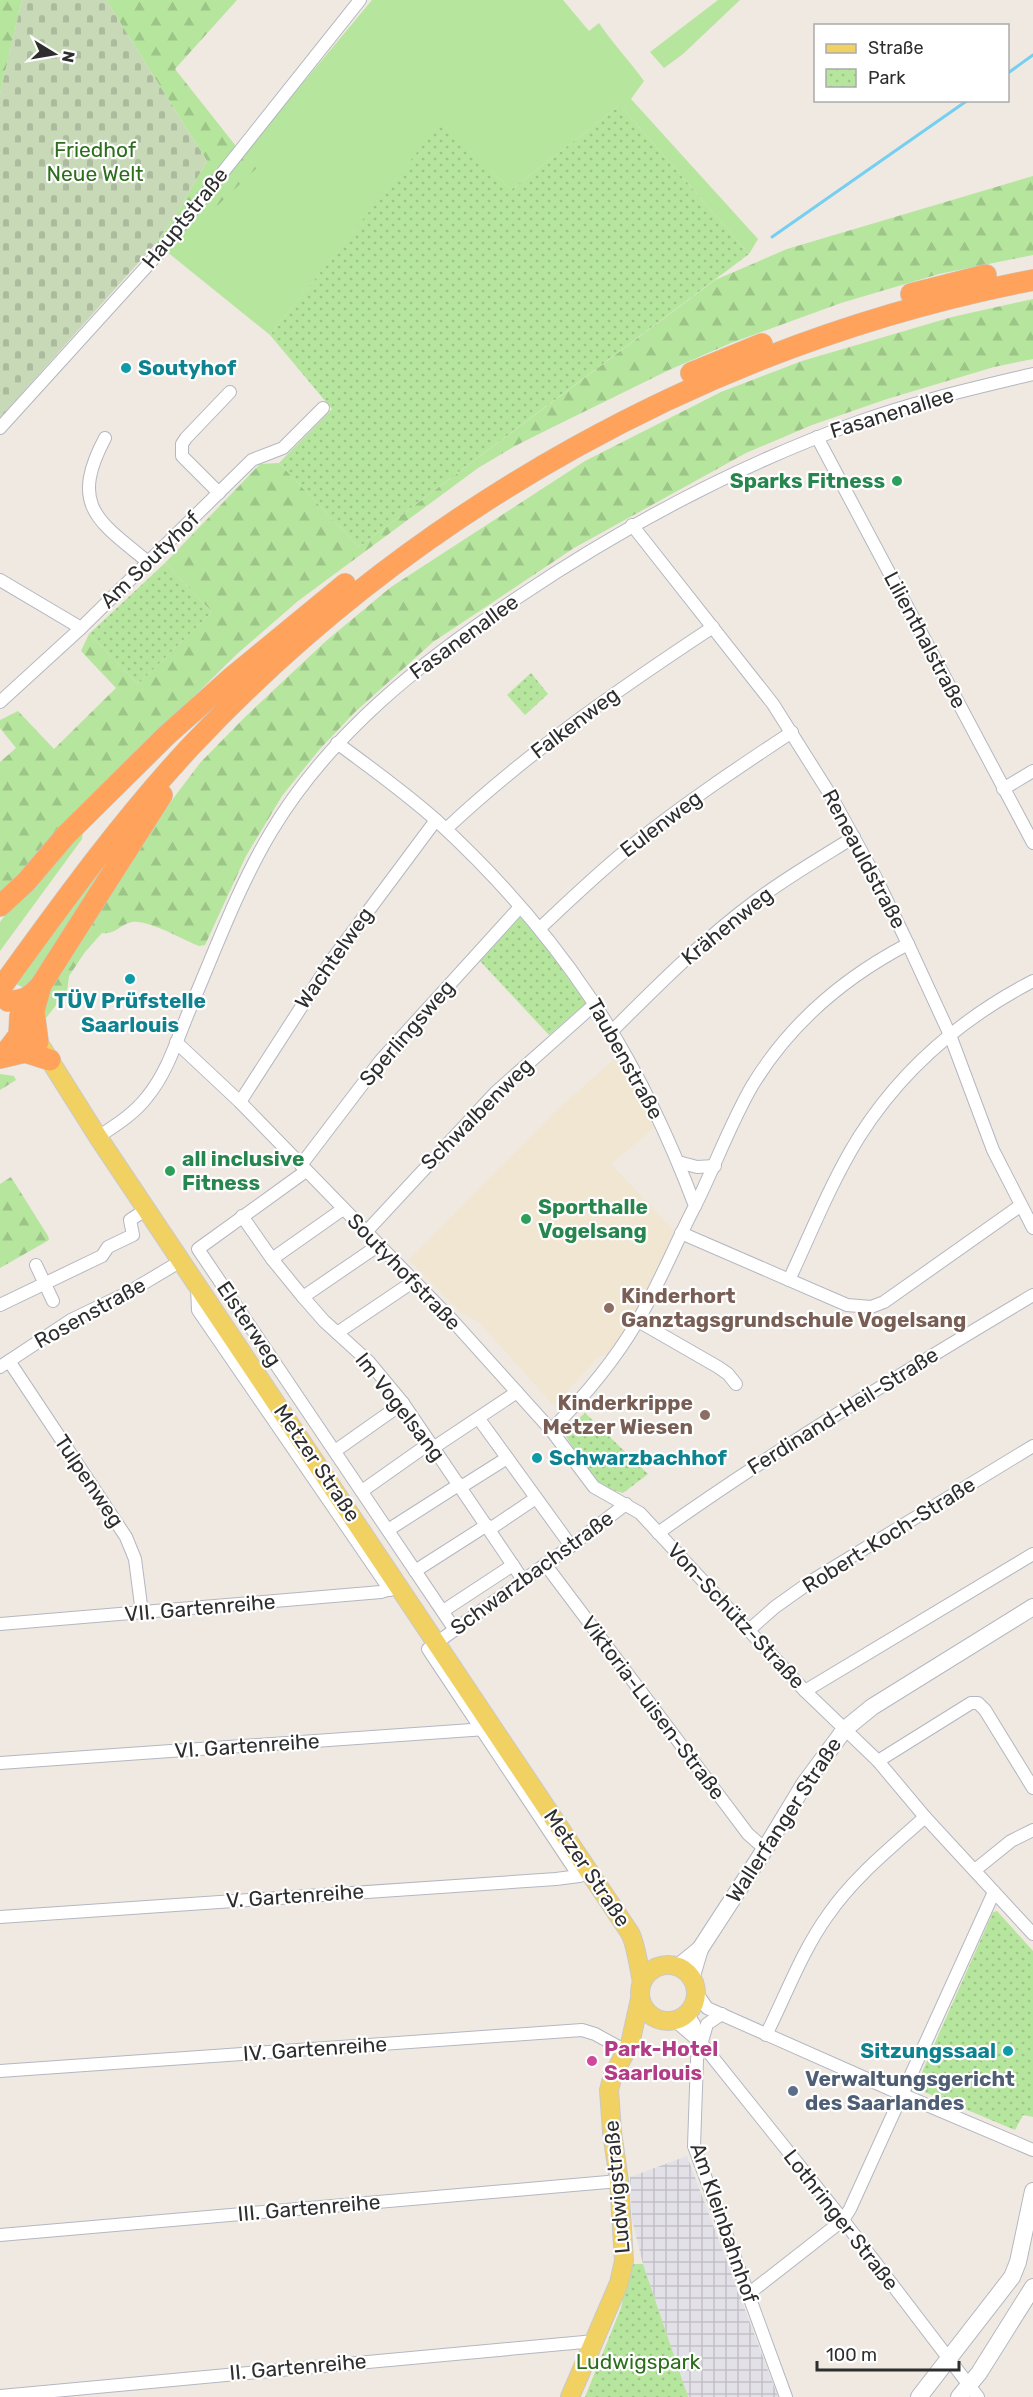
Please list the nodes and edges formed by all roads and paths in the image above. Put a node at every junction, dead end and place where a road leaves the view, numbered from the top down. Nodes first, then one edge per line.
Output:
1 (360, 0) edge
2 (1033, 265) edge
3 (1033, 280) edge
4 (1033, 374) edge
5 (230, 392) dead end
6 (323, 408) dead end
7 (0, 428) edge
8 (817, 437) junction
9 (105, 438) dead end
10 (219, 493) junction
11 (632, 525) junction
12 (148, 562) junction
13 (0, 580) edge
14 (713, 627) junction
15 (81, 628) junction
16 (278, 641) junction
17 (243, 693) junction
18 (0, 702) edge
19 (792, 732) junction
20 (337, 743) junction
21 (1033, 771) edge
22 (1004, 789) junction
23 (441, 825) junction
24 (854, 837) junction
25 (1033, 843) edge
26 (0, 906) edge
27 (520, 907) junction
28 (540, 928) junction
29 (908, 944) junction
30 (12, 958) edge
31 (1033, 981) edge
32 (41, 986) junction
33 (7, 999) edge
34 (595, 1004) junction
35 (612, 1031) junction
36 (950, 1035) junction
37 (176, 1041) junction
38 (38, 1042) junction
39 (1, 1057) edge
40 (50, 1060) junction
41 (240, 1102) junction
42 (98, 1137) junction
43 (678, 1162) junction
44 (715, 1166) junction
45 (304, 1168) junction
46 (695, 1206) junction
47 (1020, 1206) junction
48 (147, 1209) junction
49 (343, 1209) junction
50 (242, 1216) junction
51 (1033, 1228) edge
52 (366, 1232) junction
53 (681, 1233) junction
54 (379, 1245) junction
55 (272, 1259) junction
56 (181, 1261) junction
57 (36, 1265) dead end
58 (789, 1280) junction
59 (414, 1281) junction
60 (45, 1283) junction
61 (1033, 1295) edge
62 (303, 1297) junction
63 (53, 1301) dead end
64 (0, 1305) edge
65 (638, 1321) junction
66 (337, 1333) junction
67 (4, 1364) edge
68 (736, 1384) dead end
69 (517, 1392) junction
70 (403, 1403) junction
71 (479, 1419) junction
72 (551, 1430) junction
73 (431, 1445) junction
74 (1033, 1446) edge
75 (335, 1451) junction
76 (507, 1458) junction
77 (461, 1486) junction
78 (362, 1491) junction
79 (536, 1498) junction
80 (626, 1504) junction
81 (488, 1527) junction
82 (388, 1530) junction
83 (658, 1533) junction
84 (571, 1546) junction
85 (1033, 1554) edge
86 (545, 1564) junction
87 (513, 1565) junction
88 (416, 1571) junction
89 (524, 1580) junction
90 (394, 1588) junction
91 (1033, 1607) edge
92 (443, 1611) junction
93 (142, 1613) junction
94 (0, 1624) edge
95 (455, 1630) junction
96 (749, 1630) junction
97 (438, 1642) junction
98 (805, 1691) junction
99 (487, 1728) junction
100 (845, 1729) junction
101 (878, 1761) junction
102 (0, 1763) edge
103 (1033, 1788) edge
104 (925, 1817) junction
105 (1033, 1830) edge
106 (765, 1849) junction
107 (975, 1870) junction
108 (584, 1874) junction
109 (994, 1892) junction
110 (0, 1917) edge
111 (1033, 1934) edge
112 (636, 1944) junction
113 (641, 1990) junction
114 (680, 2001) junction
115 (722, 2014) junction
116 (766, 2035) junction
117 (700, 2042) junction
118 (628, 2048) junction
119 (0, 2071) edge
120 (901, 2094) junction
121 (1033, 2150) edge
122 (619, 2181) junction
123 (1033, 2191) edge
124 (843, 2220) junction
125 (0, 2235) edge
126 (1033, 2287) edge
127 (747, 2295) junction
128 (595, 2341) junction
129 (948, 2358) junction
130 (969, 2393) edge
131 (0, 2396) edge
132 (570, 2397) edge
133 (786, 2397) edge
134 (919, 2397) edge

1 - 7 street, Hauptstraße
2 - 16 highway
3 - 17 highway
4 - 8 street, Fasanenallee
5 - 10 street
6 - 10 street, Am Soutyhof
8 - 11 street, Fasanenallee
8 - 22 street, Lilienthalstraße
9 - 12 street
10 - 12 street, Am Soutyhof
11 - 14 street, Reneauldstraße
11 - 20 street, Fasanenallee
12 - 15 street, Am Soutyhof
13 - 15 street
14 - 19 street, Reneauldstraße
14 - 23 street, Falkenweg
15 - 18 street, Am Soutyhof
16 - 26 highway
16 - 30 highway
17 - 30 highway
17 - 32 highway
19 - 24 street, Reneauldstraße
19 - 28 street, Eulenweg
20 - 23 street, Taubenstraße
20 - 37 street, Fasanenallee
21 - 22 street
22 - 25 street, Lilienthalstraße
23 - 27 street, Taubenstraße
23 - 41 street, Wachtelweg
24 - 29 street, Reneauldstraße
24 - 35 street, Krähenweg
27 - 28 street, Taubenstraße
27 - 45 street, Sperlingsweg
28 - 34 street, Taubenstraße
29 - 36 street, Reneauldstraße
29 - 44 street
30 - 33 highway
31 - 36 street
32 - 33 highway
32 - 38 highway
33 - 38 main road, Metzer Straße
33 - 39 highway
34 - 35 street, Taubenstraße
34 - 52 street, Schwalbenweg
35 - 43 street, Taubenstraße
36 - 47 street, Reneauldstraße
36 - 58 street
37 - 41 street, Soutyhofstraße
37 - 42 street, Fasanenallee
38 - 40 main road, Metzer Straße
39 - 40 highway
40 - 42 main road, Metzer Straße
41 - 45 street, Soutyhofstraße
42 - 48 main road, Metzer Straße
43 - 44 street
43 - 46 street, Taubenstraße
44 - 46 street
45 - 49 street, Soutyhofstraße
45 - 50 street, Elsterweg
46 - 53 street
47 - 51 street, Reneauldstraße
47 - 58 street
48 - 56 main road, Metzer Straße
48 - 60 street
49 - 52 street, Soutyhofstraße
49 - 55 street
50 - 55 street, Im Vogelsang
50 - 75 street, Elsterweg
52 - 54 street, Soutyhofstraße
53 - 58 street
53 - 65 street
54 - 59 street, Soutyhofstraße
54 - 62 street
55 - 62 street, Im Vogelsang
56 - 67 street, Rosenstraße
56 - 90 main road, Metzer Straße
57 - 60 street
59 - 66 street
59 - 69 street, Soutyhofstraße
60 - 63 street
60 - 64 street
61 - 83 street, Ferdinand-Heil-Straße
62 - 66 street, Im Vogelsang
65 - 68 street
65 - 72 street
66 - 70 street, Im Vogelsang
67 - 93 street, Tulpenweg
69 - 71 street
69 - 72 street, Soutyhofstraße
70 - 73 street, Im Vogelsang
70 - 75 street
71 - 73 street
71 - 76 street
72 - 80 street, Soutyhofstraße
73 - 77 street, Im Vogelsang
73 - 78 street
74 - 96 street, Robert-Koch-Straße
75 - 78 street, Elsterweg
76 - 77 street
76 - 79 street
77 - 81 street, Im Vogelsang
77 - 82 street
78 - 82 street, Elsterweg
79 - 81 street
79 - 84 street
80 - 83 street, Von-Schütz-Straße
80 - 84 street, Schwarzbachstraße
81 - 87 street, Im Vogelsang
81 - 88 street
82 - 88 street, Elsterweg
83 - 96 street, Von-Schütz-Straße
84 - 86 street, Schwarzbachstraße
85 - 98 street
86 - 89 street, Schwarzbachstraße
86 - 106 street, Viktoria-Luisen-Straße
87 - 89 street, Im Vogelsang
87 - 92 street, Schwarzbachstraße
88 - 92 street, Elsterweg
89 - 95 street, Schwarzbachstraße
90 - 93 street, VII. Gartenreihe
90 - 97 main road, Metzer Straße
91 - 100 main road, Wallerfanger Straße
92 - 95 street, Elsterweg
93 - 94 street, VII. Gartenreihe
95 - 97 street, Schwarzbachstraße
96 - 98 street, Von-Schütz-Straße
97 - 99 main road, Metzer Straße
98 - 100 street, Von-Schütz-Straße
99 - 102 street, VI. Gartenreihe
99 - 108 main road, Metzer Straße
100 - 101 street, Von-Schütz-Straße
100 - 106 main road, Wallerfanger Straße
101 - 103 street
101 - 104 street, Von-Schütz-Straße
104 - 107 street, Von-Schütz-Straße
104 - 116 street
105 - 107 street
106 - 114 main road, Wallerfanger Straße
107 - 109 street, Von-Schütz-Straße
108 - 110 street, V. Gartenreihe
108 - 112 main road, Metzer Straße
109 - 111 street, Von-Schütz-Straße
109 - 120 street
112 - 113 main road, Metzer Straße
112 - 114 main road, Metzer Straße
113 - 114 main road
113 - 114 main road
113 - 118 main road, Ludwigstraße
114 - 115 street
114 - 117 street, Lothringer Straße
114 - 118 main road, Ludwigstraße
115 - 116 street
115 - 117 street
116 - 120 street
117 - 124 street, Lothringer Straße
117 - 127 street, Am Kleinbahnhof
118 - 119 street, IV. Gartenreihe
118 - 122 main road, Ludwigstraße
120 - 121 street
120 - 124 street
122 - 125 street, III. Gartenreihe
122 - 128 main road, Ludwigstraße
123 - 129 main road
124 - 127 street
124 - 129 street, Lothringer Straße
126 - 130 main road
127 - 133 street, Am Kleinbahnhof
128 - 131 street, II. Gartenreihe
128 - 132 main road, Ludwigstraße
129 - 130 street, Lothringer Straße
129 - 134 main road

